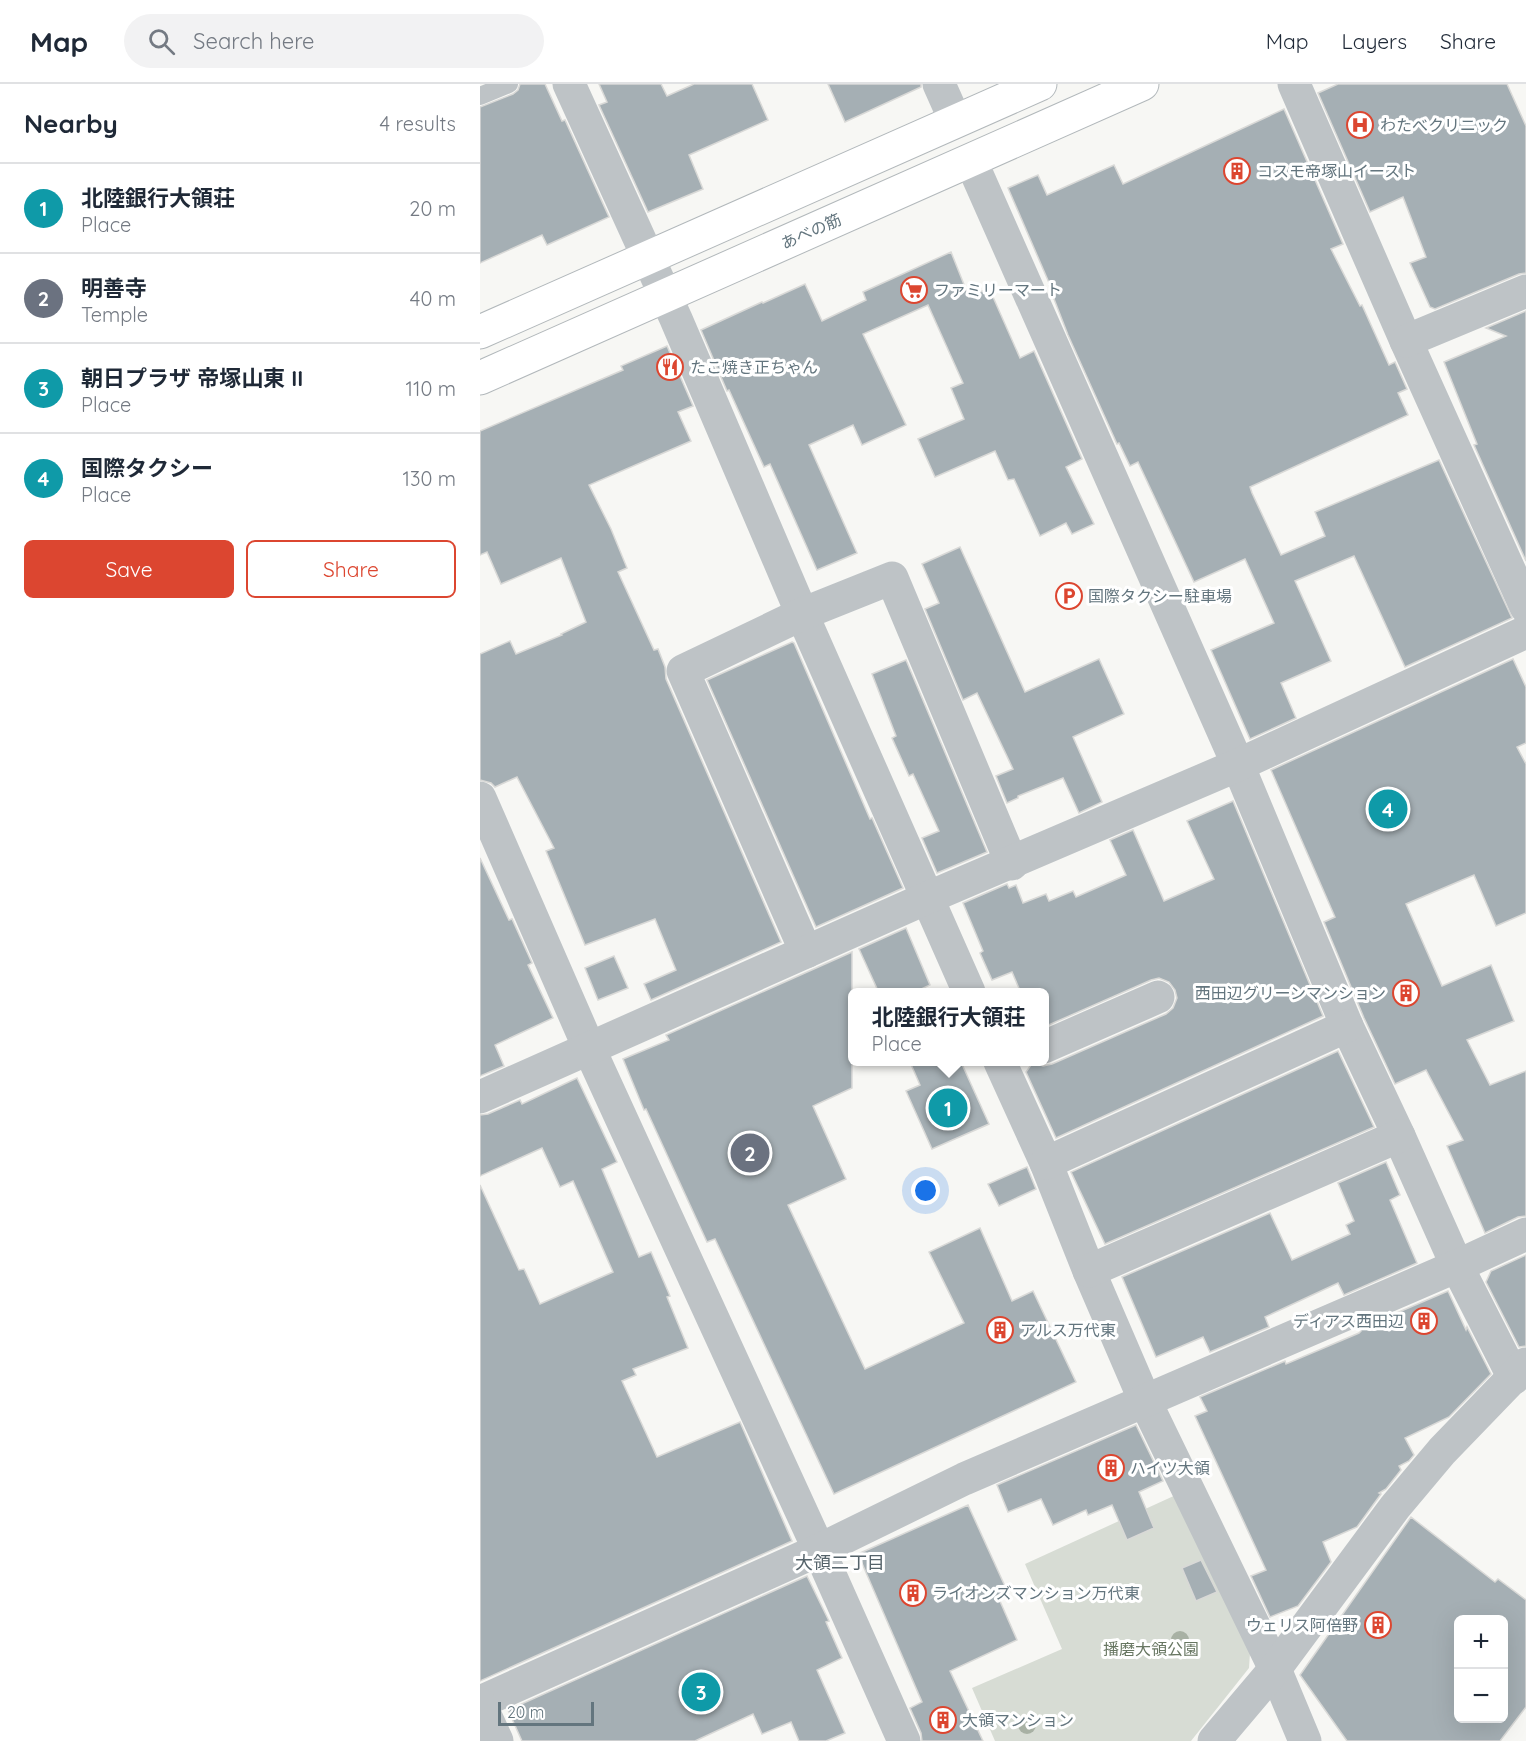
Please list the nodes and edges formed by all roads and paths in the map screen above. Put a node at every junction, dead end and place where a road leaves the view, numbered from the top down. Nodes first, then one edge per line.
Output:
1 (509, 84) edge
2 (569, 84) edge
3 (939, 84) edge
4 (1040, 84) edge
5 (1142, 84) edge
6 (1294, 84) edge
7 (480, 96) edge
8 (955, 120) junction
9 (971, 161) junction
10 (648, 258) junction
11 (1526, 291) edge
12 (665, 296) junction
13 (480, 332) edge
14 (1406, 341) junction
15 (480, 378) edge
16 (1526, 607) edge
17 (802, 614) junction
18 (1526, 632) edge
19 (1238, 765) junction
20 (480, 798) edge
21 (1012, 864) junction
22 (927, 898) junction
23 (806, 952) junction
24 (967, 988) edge
25 (1158, 997) dead end
26 (1347, 1026) junction
27 (1049, 1045) edge
28 (589, 1048) junction
29 (1006, 1066) edge
30 (480, 1097) edge
31 (1399, 1136) junction
32 (1046, 1163) junction
33 (1526, 1234) edge
34 (1456, 1266) junction
35 (1089, 1271) junction
36 (1520, 1371) edge
37 (1145, 1401) junction
38 (819, 1550) junction
39 (1275, 1669) junction
40 (480, 1703) edge
41 (497, 1741) edge
42 (904, 1741) edge
43 (1214, 1741) edge
44 (1305, 1741) edge

1 - 7 lane
2 - 10 street
3 - 8 street
4 - 8 main road
5 - 9 main road, あべの筋
6 - 14 street
8 - 10 main road
9 - 12 main road, あべの筋
9 - 19 street
10 - 12 street
10 - 13 main road
11 - 14 street
12 - 15 main road, あべの筋
12 - 17 street
14 - 16 street
17 - 21 street
17 - 22 street
17 - 23 street
18 - 19 street
19 - 21 street
19 - 26 street
20 - 28 street
21 - 22 street
22 - 23 street
22 - 24 street
23 - 28 street
25 - 27 street
26 - 31 street
26 - 32 street
28 - 30 street
28 - 38 street
29 - 32 street
31 - 34 street
31 - 35 street
32 - 35 street
33 - 34 street
34 - 36 street
34 - 37 street
35 - 37 street
36 - 39 street
37 - 38 street
37 - 39 street
38 - 40 street
38 - 42 street
39 - 43 street
39 - 44 street
40 - 41 street

